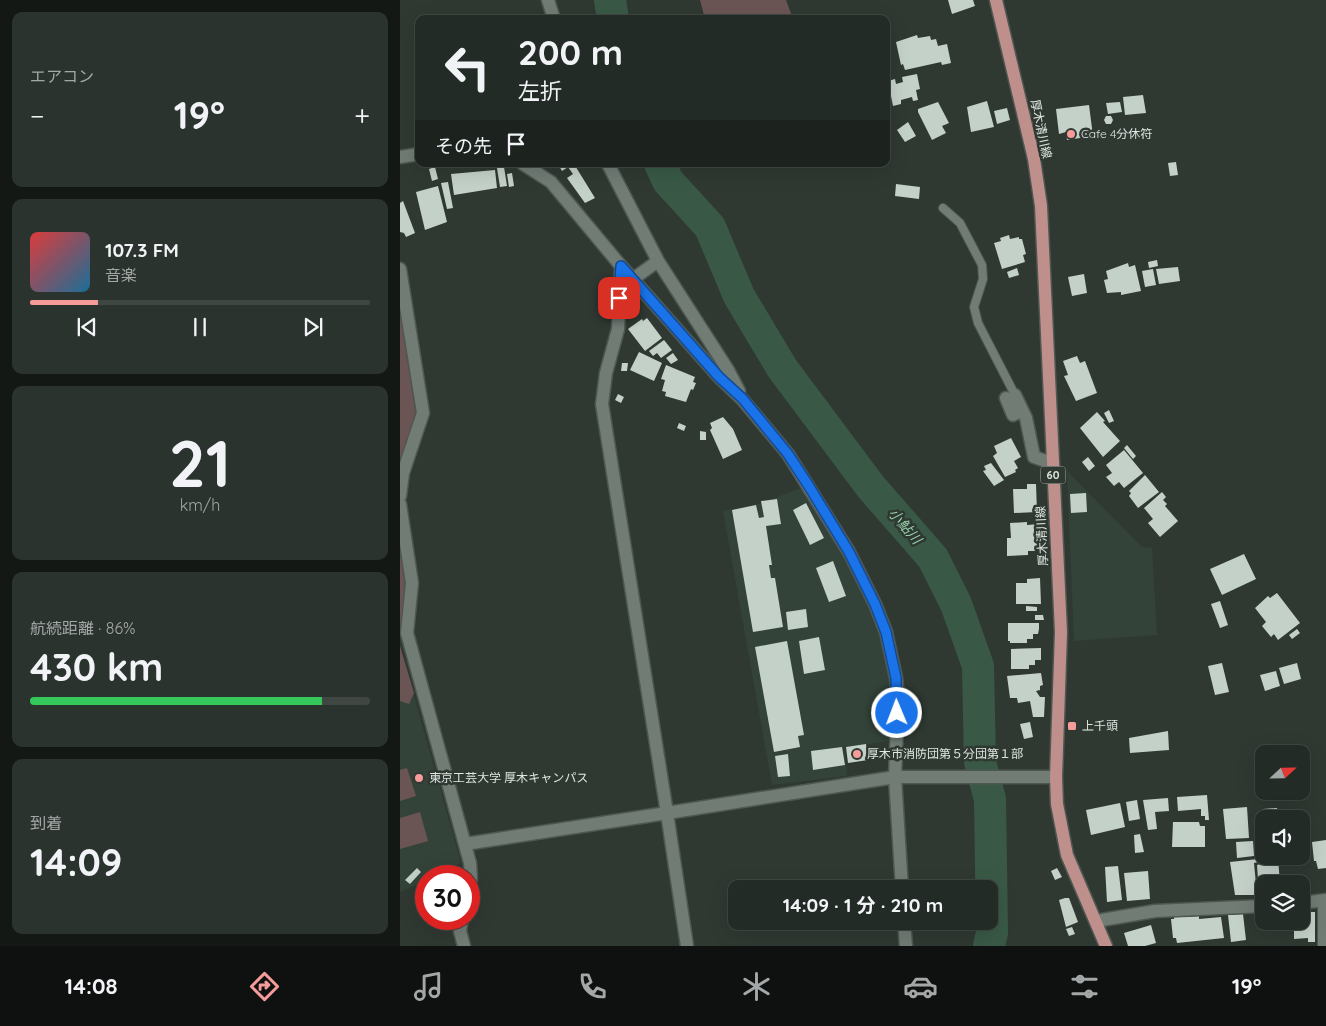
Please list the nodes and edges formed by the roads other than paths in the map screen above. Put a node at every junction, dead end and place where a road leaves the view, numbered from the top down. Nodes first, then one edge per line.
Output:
1 (548, 0) edge
2 (996, 0) edge
3 (553, 15) edge
4 (415, 155) edge
5 (400, 157) edge
6 (528, 167) edge
7 (610, 167) edge
8 (943, 208) dead end
9 (658, 261) junction
10 (621, 266) junction
11 (400, 269) edge
12 (633, 279) junction
13 (1010, 396) joint
14 (742, 398) junction
15 (1052, 464) junction
16 (400, 496) edge
17 (400, 504) edge
18 (899, 777) junction
19 (1056, 777) junction
20 (667, 813) junction
21 (465, 844) junction
22 (470, 865) edge
23 (902, 880) edge
24 (1324, 900) edge
25 (1310, 902) edge
26 (1255, 906) edge
27 (1096, 921) junction
28 (460, 930) edge
29 (905, 930) edge
30 (464, 946) edge
31 (687, 946) edge
32 (906, 946) edge
33 (1106, 946) edge
34 (1322, 946) edge

1 - 3 street
2 - 15 main road, 厚木清川線 / 60
4 - 5 street
6 - 10 street
7 - 9 street
8 - 13 lane
9 - 12 street
9 - 14 street
10 - 12 street
10 - 20 street
11 - 16 street
12 - 14 street
13 - 15 street
14 - 18 street
15 - 19 main road, 厚木清川線 / 60
17 - 21 street
18 - 19 street
18 - 20 street
18 - 23 street
19 - 27 main road, 厚木清川線 / 60
20 - 21 street
20 - 31 street
21 - 22 street
24 - 25 street
24 - 34 lane
26 - 27 street
27 - 33 main road, 厚木清川線 / 60
28 - 30 street
29 - 32 street

